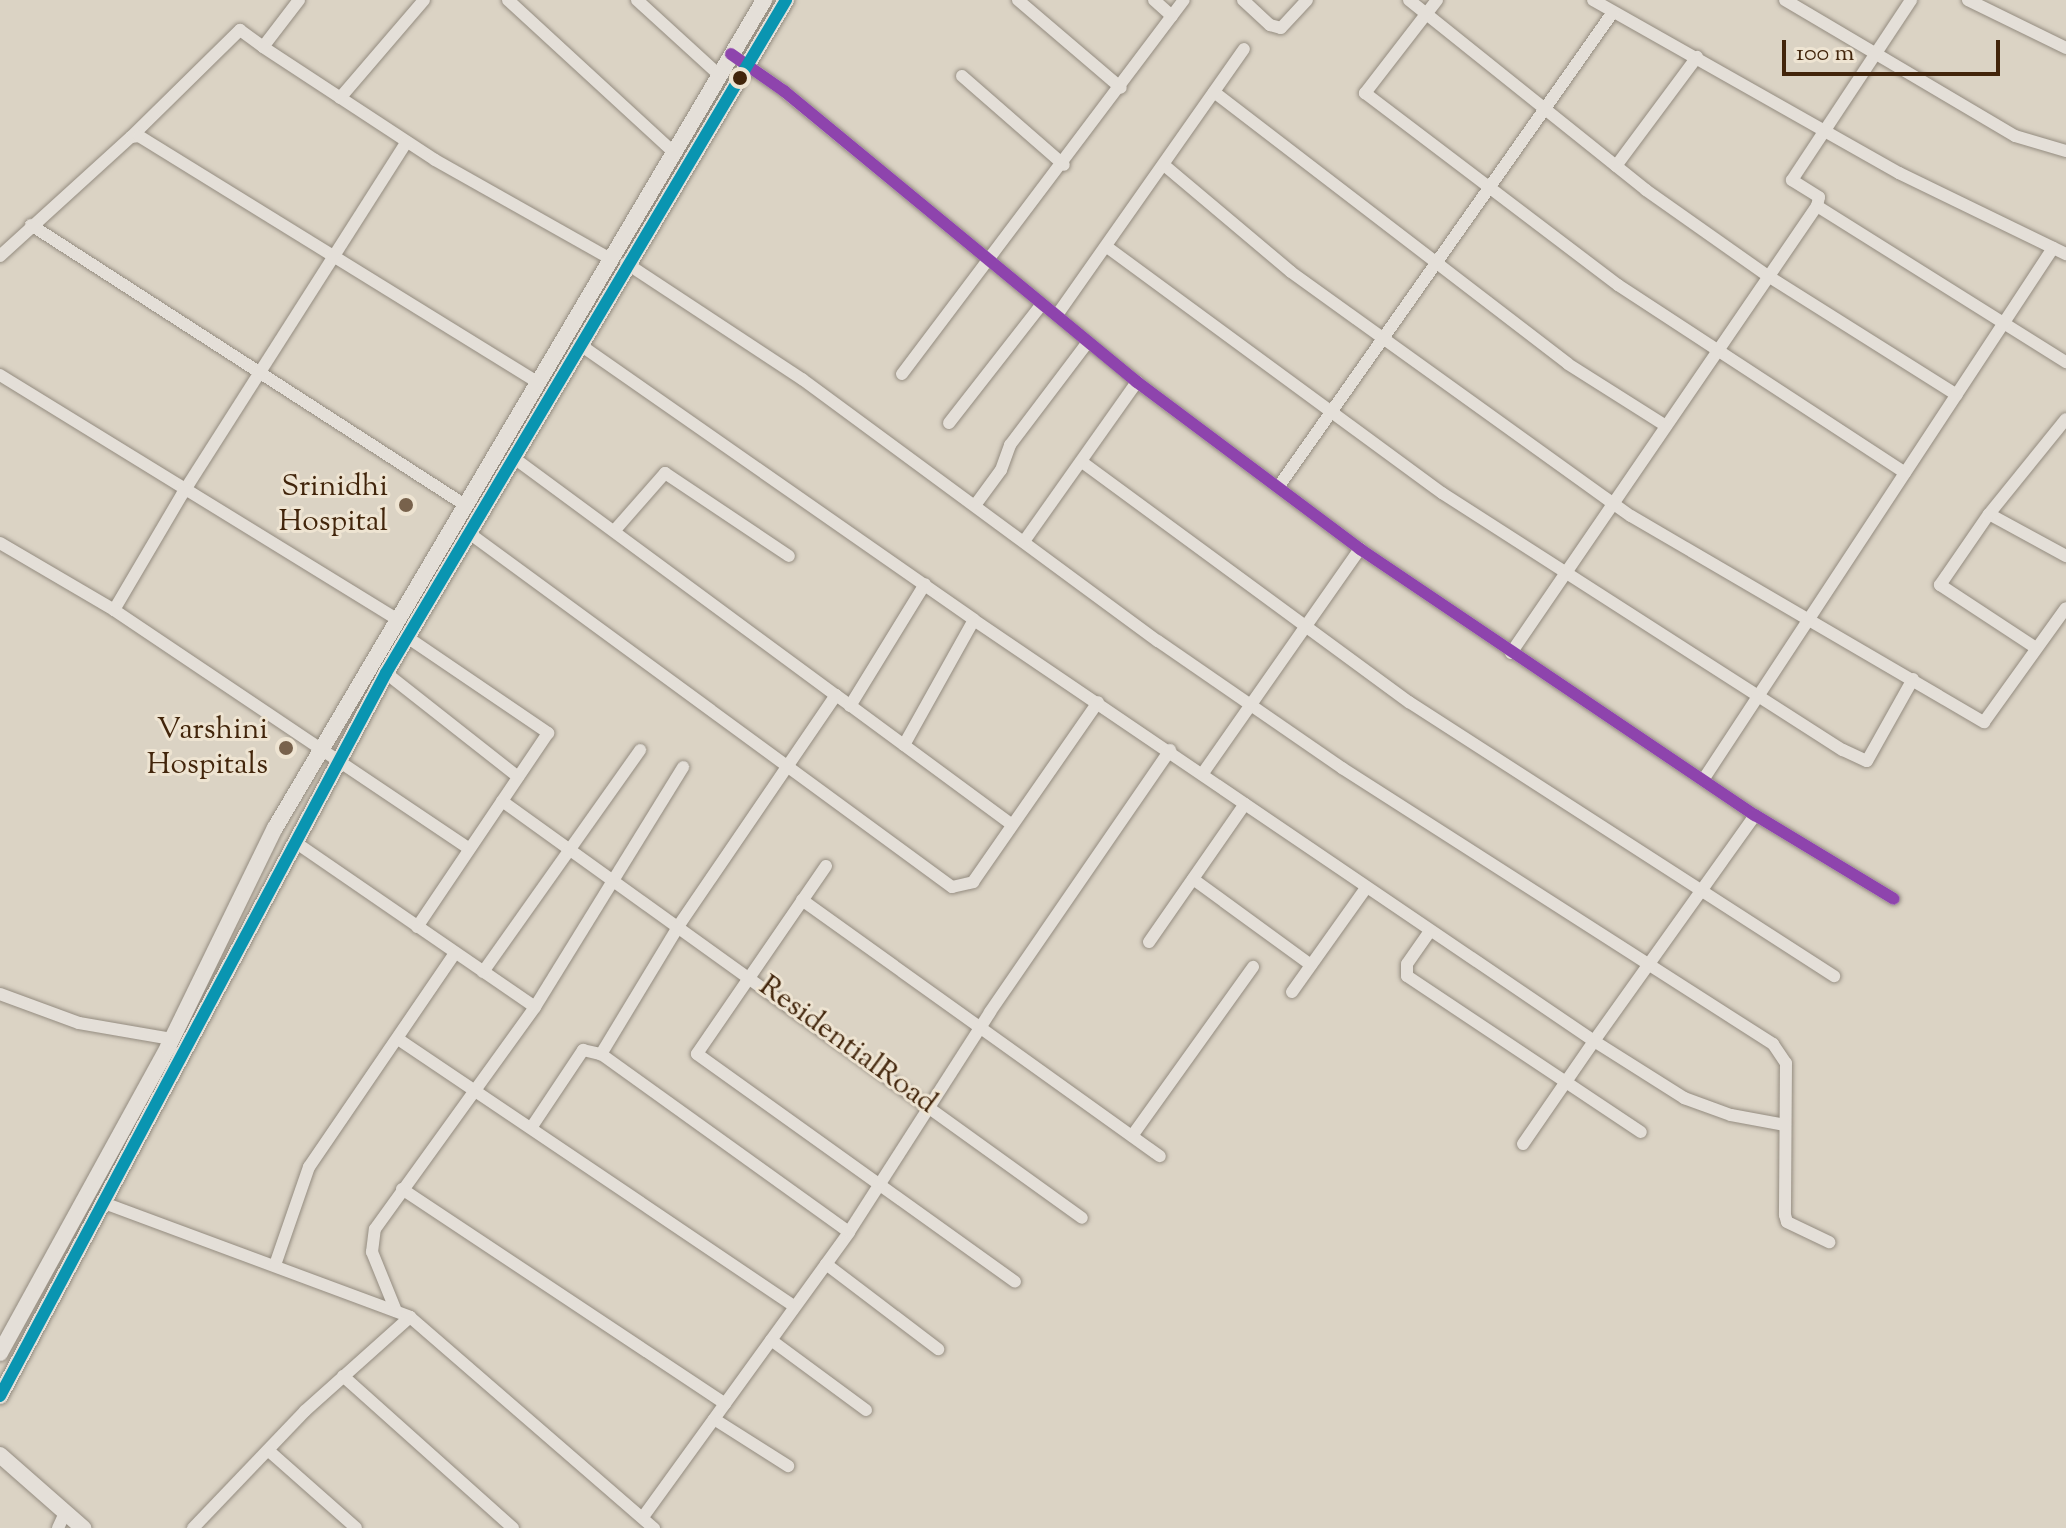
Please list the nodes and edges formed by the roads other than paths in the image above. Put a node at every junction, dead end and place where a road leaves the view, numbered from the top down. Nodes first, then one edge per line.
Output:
1 (299, 0) edge
2 (424, 0) edge
3 (508, 0) edge
4 (637, 0) edge
5 (764, 0) edge
6 (786, 0) edge
7 (1018, 0) edge
8 (1154, 0) edge
9 (1184, 0) edge
10 (1243, 0) edge
11 (1307, 0) edge
12 (1409, 0) edge
13 (1437, 0) edge
14 (1593, 0) edge
15 (1785, 0) edge
16 (1911, 0) edge
17 (1968, 0) edge
18 (1613, 12) junction
19 (1427, 15) junction
20 (1172, 16) junction
21 (263, 47) junction
22 (2066, 48) edge
23 (1244, 49) dead end
24 (731, 54) junction
25 (1871, 54) junction
26 (1697, 57) junction
27 (746, 65) junction
28 (718, 74) junction
29 (962, 76) dead end
30 (1121, 88) junction
31 (1214, 92) junction
32 (340, 98) junction
33 (1545, 109) junction
34 (1824, 129) junction
35 (131, 137) junction
36 (407, 142) junction
37 (672, 151) junction
38 (2066, 151) edge
39 (1064, 165) junction
40 (1164, 165) junction
41 (1616, 166) junction
42 (1489, 189) junction
43 (1817, 206) junction
44 (31, 225) junction
45 (1107, 247) junction
46 (2053, 248) junction
47 (333, 254) junction
48 (2066, 254) edge
49 (0, 256) edge
50 (609, 258) junction
51 (987, 259) junction
52 (1437, 262) junction
53 (626, 263) junction
54 (1768, 276) junction
55 (1042, 304) junction
56 (1057, 315) junction
57 (2004, 323) junction
58 (1384, 337) junction
59 (1088, 342) junction
60 (579, 344) junction
61 (1718, 350) junction
62 (548, 362) junction
63 (2066, 362) edge
64 (563, 372) junction
65 (260, 373) junction
66 (902, 374) dead end
67 (0, 375) edge
68 (536, 381) junction
69 (1137, 382) junction
70 (1957, 395) junction
71 (1332, 410) junction
72 (2066, 419) edge
73 (949, 423) dead end
74 (1666, 426) junction
75 (514, 458) junction
76 (1082, 462) junction
77 (1905, 473) junction
78 (1279, 486) junction
79 (183, 493) junction
80 (1614, 503) junction
81 (976, 504) junction
82 (465, 505) junction
83 (1989, 514) junction
84 (615, 530) junction
85 (469, 533) junction
86 (1025, 540) junction
87 (0, 543) edge
88 (1360, 549) junction
89 (789, 556) dead end
90 (2066, 556) edge
91 (1565, 574) junction
92 (925, 584) junction
93 (2066, 608) edge
94 (114, 610) junction
95 (395, 618) junction
96 (974, 620) junction
97 (1808, 621) junction
98 (1305, 627) junction
99 (407, 637) junction
100 (2036, 648) junction
101 (1511, 653) junction
102 (386, 673) junction
103 (1913, 679) junction
104 (836, 695) junction
105 (1758, 697) junction
106 (1098, 702) junction
107 (1250, 705) junction
108 (850, 706) junction
109 (904, 745) junction
110 (321, 748) junction
111 (640, 750) dead end
112 (1170, 750) junction
113 (339, 757) junction
114 (683, 767) dead end
115 (786, 769) junction
116 (1203, 773) junction
117 (518, 777) junction
118 (1703, 780) junction
119 (502, 801) junction
120 (1245, 804) junction
121 (1755, 815) junction
122 (1011, 824) junction
123 (295, 842) junction
124 (570, 848) junction
125 (469, 849) junction
126 (826, 866) dead end
127 (610, 878) junction
128 (1193, 879) junction
129 (1366, 888) junction
130 (1701, 892) junction
131 (1894, 899) dead end
132 (802, 900) junction
133 (417, 927) junction
134 (678, 927) junction
135 (1430, 931) junction
136 (1149, 942) dead end
137 (455, 953) junction
138 (1311, 965) junction
139 (1253, 967) dead end
140 (1647, 967) junction
141 (483, 972) junction
142 (751, 976) junction
143 (1834, 976) dead end
144 (1292, 992) dead end
145 (0, 994) edge
146 (535, 1007) junction
147 (980, 1027) junction
148 (172, 1039) junction
149 (398, 1039) junction
150 (1594, 1041) junction
151 (191, 1046) junction
152 (601, 1054) junction
153 (1567, 1083) junction
154 (474, 1091) junction
155 (930, 1106) junction
156 (1785, 1125) junction
157 (531, 1128) junction
158 (1641, 1132) dead end
159 (1132, 1136) junction
160 (1523, 1144) dead end
161 (1160, 1156) dead end
162 (879, 1185) junction
163 (402, 1189) junction
164 (104, 1203) junction
165 (1082, 1218) dead end
166 (849, 1232) junction
167 (1829, 1242) dead end
168 (826, 1264) junction
169 (275, 1265) junction
170 (1015, 1282) dead end
171 (792, 1305) junction
172 (396, 1311) junction
173 (410, 1317) junction
174 (771, 1340) junction
175 (938, 1349) dead end
176 (0, 1353) edge
177 (343, 1376) junction
178 (0, 1396) edge
179 (725, 1404) junction
180 (866, 1410) dead end
181 (714, 1419) junction
182 (269, 1451) junction
183 (1, 1459) edge
184 (788, 1466) dead end
185 (643, 1517) junction
186 (61, 1520) edge
187 (201, 1525) edge
188 (83, 1528) edge
189 (356, 1528) edge
190 (513, 1528) edge
191 (654, 1528) edge

1 - 21 street
2 - 32 street
3 - 37 street
4 - 28 street
5 - 24 main road
6 - 27 main road
7 - 30 street
8 - 20 street
9 - 20 street
10 - 11 street
12 - 19 street
13 - 19 street
14 - 18 street
15 - 25 street
16 - 25 street
17 - 22 street
18 - 26 street
18 - 33 street
19 - 33 street
19 - 42 street
20 - 30 street
21 - 32 street
21 - 35 street
23 - 31 street
24 - 27 street
24 - 28 main road
25 - 34 street
25 - 38 street
26 - 34 street
26 - 41 street
27 - 51 street
27 - 53 main road
28 - 37 main road
29 - 39 street
30 - 39 street
31 - 40 street
31 - 52 street
32 - 36 street
33 - 41 street
33 - 42 street
34 - 43 street
34 - 46 street
35 - 44 street
35 - 47 street
36 - 47 street
36 - 50 street
37 - 50 main road
39 - 51 street
40 - 45 street
40 - 58 street
41 - 54 street
42 - 52 street
42 - 61 street
43 - 54 street
43 - 57 street
44 - 49 street
44 - 65 street
45 - 56 street
45 - 71 street
46 - 48 street
46 - 57 street
47 - 65 street
47 - 68 street
50 - 62 main road
51 - 55 street
51 - 66 street
52 - 58 street
52 - 74 street
53 - 60 main road
53 - 81 street
54 - 61 street
54 - 70 street
55 - 56 street
55 - 73 street
56 - 59 street
57 - 63 street
57 - 70 street
58 - 71 street
58 - 80 street
59 - 69 street
59 - 81 street
60 - 64 main road
60 - 92 street
61 - 74 street
61 - 77 street
62 - 64 main road
62 - 68 main road
64 - 75 main road
65 - 79 street
65 - 82 street
67 - 79 street
68 - 82 main road
69 - 76 street
69 - 78 street
70 - 77 street
71 - 78 street
71 - 91 street
72 - 83 street
74 - 80 street
75 - 84 street
75 - 85 main road
76 - 86 street
76 - 98 street
77 - 97 street
78 - 88 street
79 - 94 street
79 - 95 street
80 - 91 street
80 - 97 street
81 - 86 street
82 - 95 main road
83 - 90 street
83 - 100 street
84 - 89 street
84 - 104 street
85 - 99 main road
85 - 115 street
86 - 107 street
87 - 94 street
88 - 98 street
88 - 101 street
91 - 101 street
91 - 105 street
92 - 96 street
92 - 108 street
93 - 100 street
94 - 110 street
95 - 110 main road
96 - 106 street
96 - 109 street
97 - 103 street
97 - 105 street
98 - 107 street
98 - 130 street
99 - 102 main road
99 - 117 street
100 - 103 street
101 - 118 street
102 - 113 main road
102 - 117 street
103 - 105 street
104 - 108 street
104 - 115 street
105 - 118 street
106 - 112 street
106 - 122 street
107 - 116 street
107 - 140 street
108 - 109 street
109 - 122 street
110 - 113 street
110 - 148 main road
111 - 124 street
112 - 116 street
112 - 147 street
113 - 123 main road
113 - 125 street
114 - 127 street
115 - 122 street
115 - 134 street
116 - 120 street
117 - 119 street
118 - 121 street
119 - 124 street, ResidentialRoad
119 - 125 street
120 - 128 street
120 - 129 street
121 - 130 street
121 - 131 street
123 - 133 street
123 - 151 main road
124 - 127 street, ResidentialRoad
124 - 141 street
125 - 133 street
126 - 132 street
127 - 134 street, ResidentialRoad
127 - 146 street
128 - 136 street
128 - 138 street
129 - 135 street
129 - 138 street
130 - 140 street
130 - 143 street
132 - 142 street
132 - 147 street
133 - 137 street
134 - 142 street, ResidentialRoad
134 - 152 street
135 - 150 street
135 - 153 street
137 - 141 street
137 - 149 street
138 - 144 street
139 - 159 street
140 - 150 street
140 - 156 street
141 - 146 street
142 - 155 street, ResidentialRoad
142 - 162 street
145 - 148 street
146 - 154 street
147 - 155 street
147 - 159 street
148 - 151 main road
148 - 176 main road
149 - 154 street
149 - 169 street
150 - 153 street
150 - 156 street
151 - 164 main road
152 - 157 street
152 - 166 street
153 - 158 street
153 - 160 street
154 - 157 street
154 - 163 street
155 - 162 street
155 - 165 street, ResidentialRoad
156 - 167 street
157 - 171 street
159 - 161 street
162 - 166 street
162 - 170 street
163 - 172 street
163 - 179 street
164 - 169 street
164 - 178 main road
166 - 168 street
168 - 171 street
168 - 175 street
169 - 172 street
171 - 174 street
172 - 173 street
173 - 177 street
173 - 185 street
174 - 179 street
174 - 180 street
177 - 182 street
177 - 190 street
179 - 181 street
181 - 184 street
181 - 185 street
182 - 187 street
182 - 189 street
183 - 186 main road
185 - 191 street
186 - 188 main road

